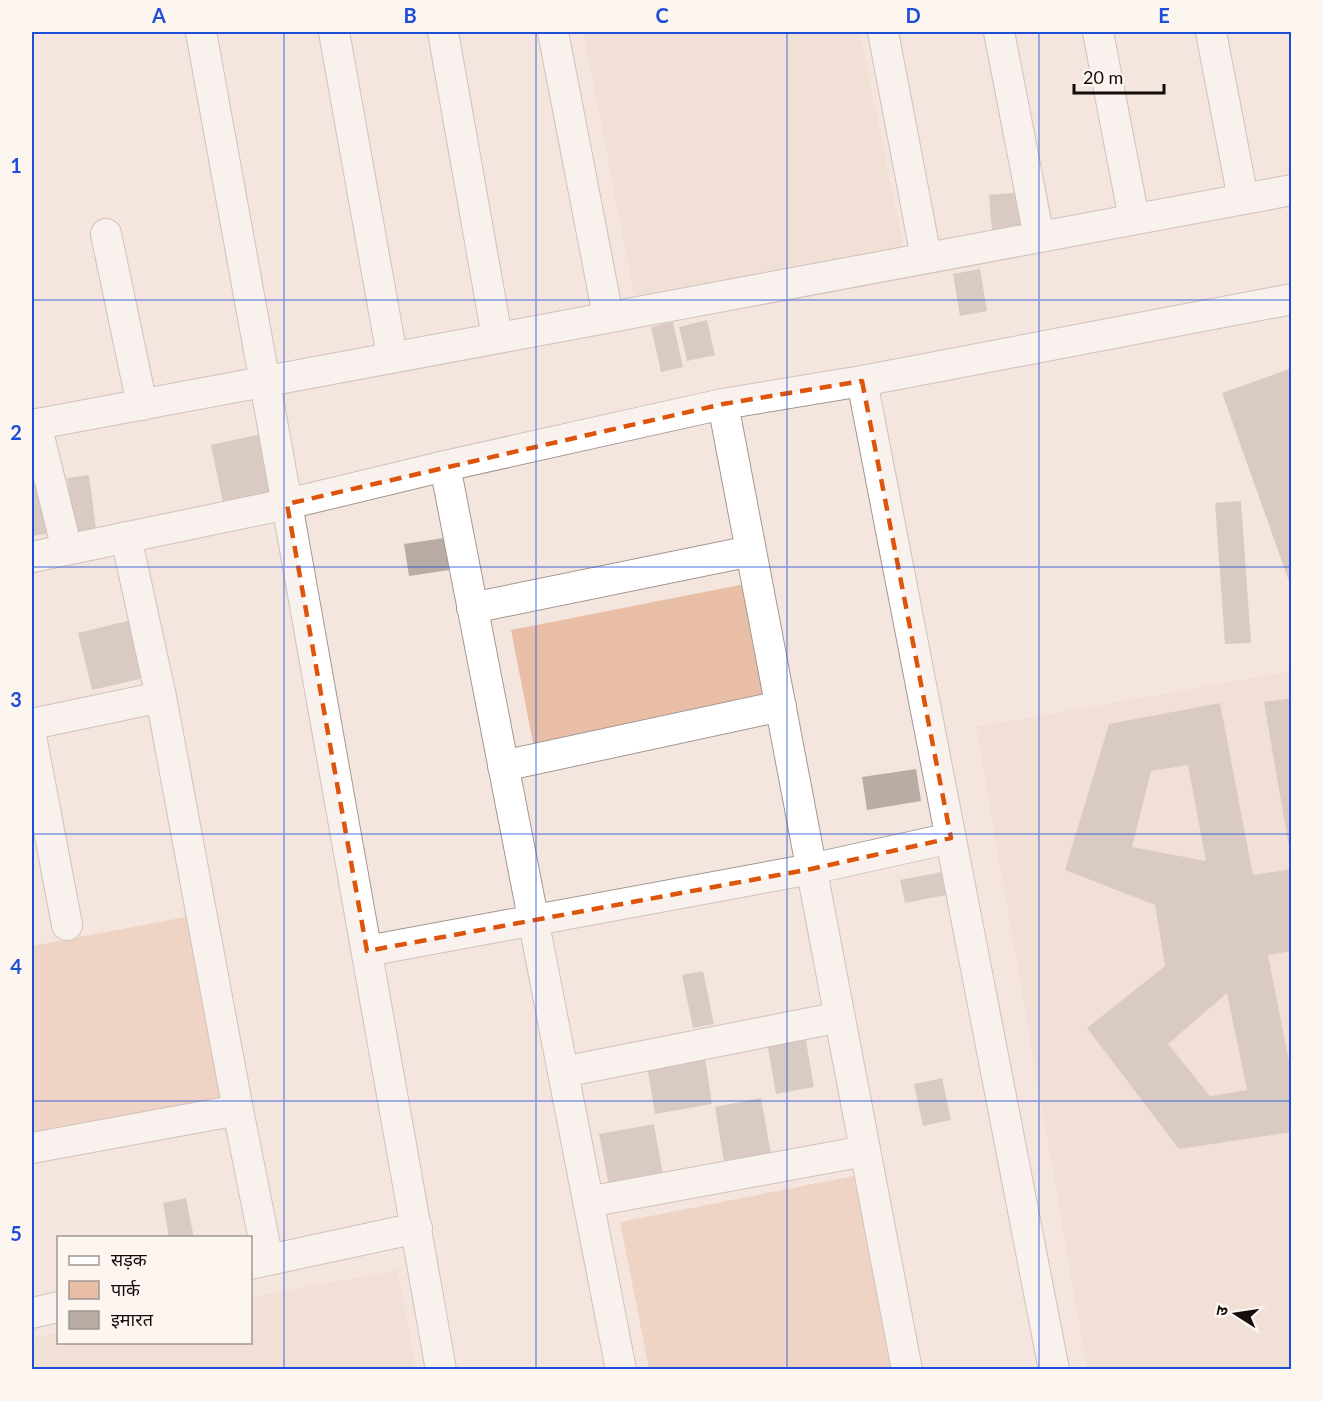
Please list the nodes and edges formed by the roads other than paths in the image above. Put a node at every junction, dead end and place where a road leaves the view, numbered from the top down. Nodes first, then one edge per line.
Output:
1 (334, 32) edge
2 (443, 32) edge
3 (553, 32) edge
4 (883, 32) edge
5 (999, 32) edge
6 (1098, 32) edge
7 (1211, 32) edge
8 (207, 34) edge
9 (1292, 190) edge
10 (1243, 199) junction
11 (1134, 219) junction
12 (106, 234) dead end
13 (1039, 237) junction
14 (926, 257) junction
15 (1292, 299) edge
16 (608, 316) junction
17 (497, 337) junction
18 (392, 356) junction
19 (264, 380) junction
20 (862, 381) junction
21 (723, 404) junction
22 (142, 405) junction
23 (34, 424) edge
24 (445, 466) junction
25 (287, 504) junction
26 (126, 537) junction
27 (67, 550) junction
28 (751, 551) junction
29 (32, 557) edge
30 (472, 608) junction
31 (161, 697) junction
32 (781, 706) junction
33 (32, 724) edge
34 (32, 741) edge
35 (503, 766) junction
36 (951, 838) junction
37 (812, 869) junction
38 (533, 922) junction
39 (68, 925) dead end
40 (367, 951) junction
41 (840, 1017) junction
42 (563, 1072) junction
43 (238, 1110) junction
44 (32, 1148) edge
45 (865, 1151) junction
46 (588, 1202) junction
47 (417, 1228) junction
48 (259, 1262) edge
49 (57, 1306) edge
50 (32, 1312) edge
51 (441, 1370) edge
52 (621, 1370) edge
53 (907, 1370) edge
54 (1054, 1370) edge

1 - 18 street
2 - 17 street
3 - 16 street
4 - 14 street
5 - 13 street
6 - 11 street
7 - 10 street
8 - 19 street
9 - 10 street
10 - 11 street
11 - 13 street
12 - 22 street
13 - 14 street
14 - 16 street
15 - 20 street
16 - 17 street
17 - 18 street
18 - 19 street
19 - 22 street
19 - 25 street
20 - 21 street
20 - 36 street
21 - 24 street
21 - 28 street
22 - 23 street
23 - 27 street
24 - 25 street
24 - 30 street
25 - 26 street
25 - 40 street
26 - 27 street
26 - 31 street
27 - 29 street
28 - 30 street
28 - 32 street
30 - 35 street
31 - 33 street
31 - 43 street
32 - 35 street
32 - 37 street
34 - 39 street
35 - 38 street
36 - 37 street
36 - 54 street
37 - 38 street
37 - 41 street
38 - 40 street
38 - 42 street
40 - 47 street
41 - 42 street
41 - 45 street
42 - 46 street
43 - 44 street
43 - 48 street
45 - 46 street
45 - 53 street
46 - 52 street
47 - 48 street
47 - 51 street
49 - 50 street

